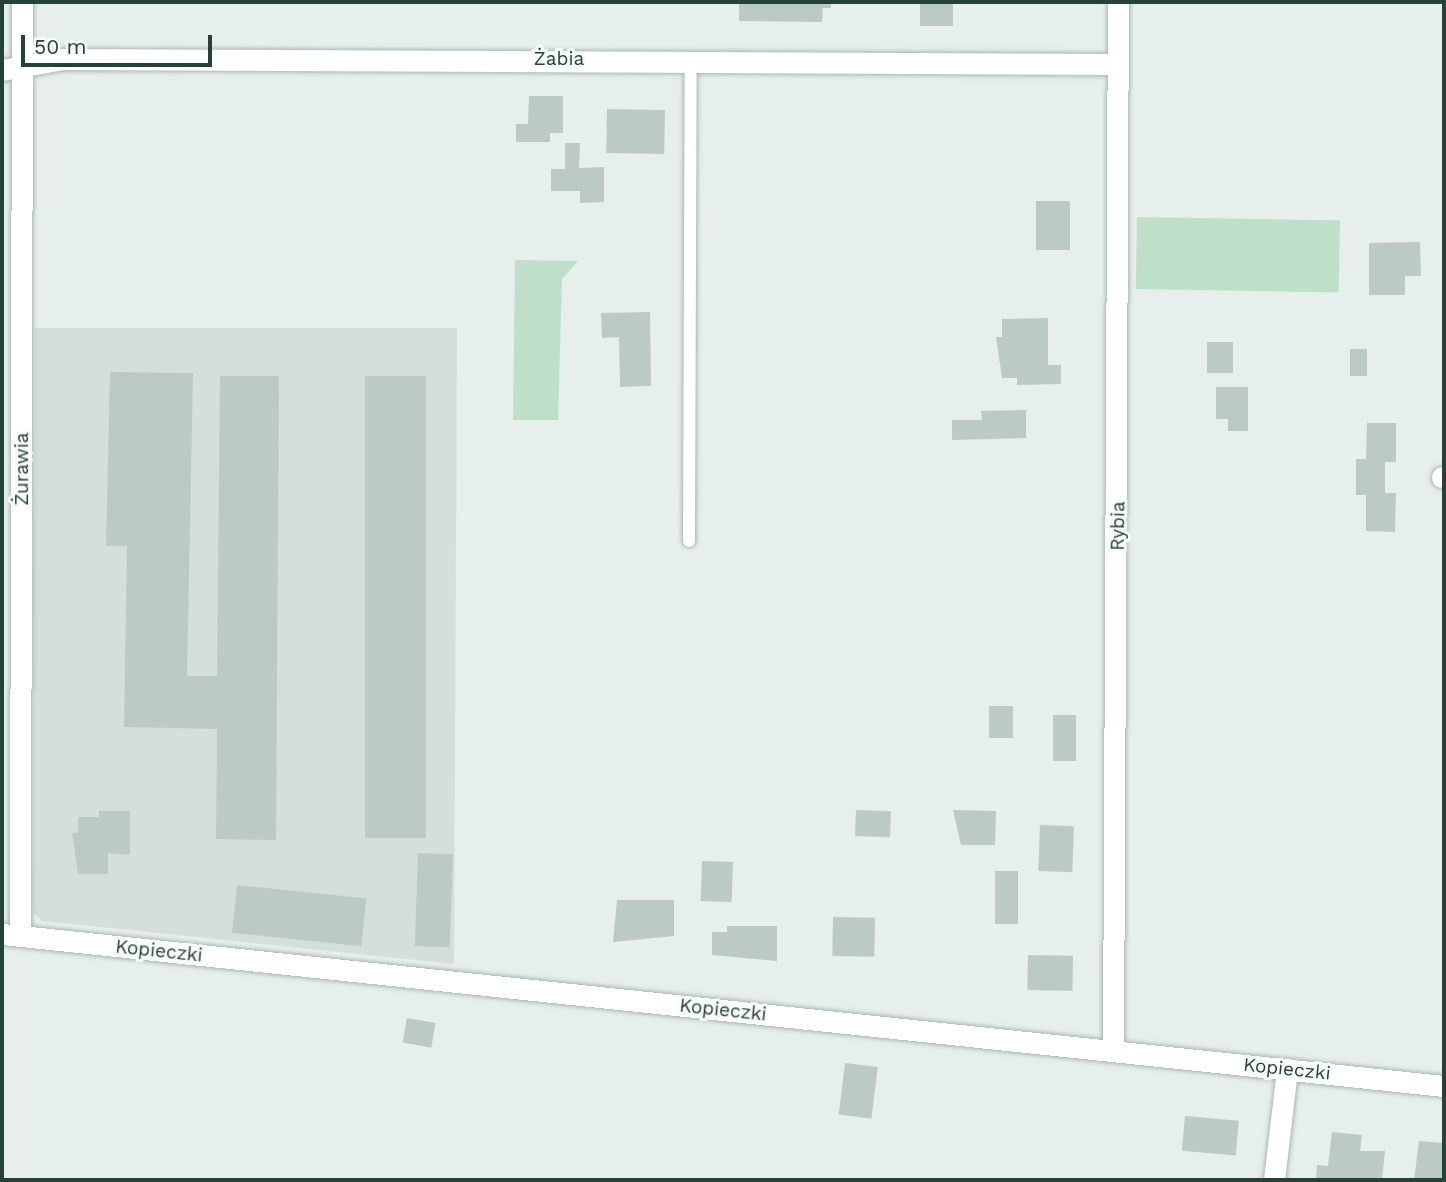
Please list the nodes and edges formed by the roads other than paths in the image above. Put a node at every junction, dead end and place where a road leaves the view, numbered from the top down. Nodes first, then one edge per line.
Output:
1 (22, 2) edge
2 (1118, 2) edge
3 (691, 60) junction
4 (1117, 64) junction
5 (12, 70) edge
6 (12, 364) edge
7 (688, 541) dead end
8 (11, 935) edge
9 (1113, 1051) junction
10 (1287, 1069) junction
11 (1444, 1086) edge
12 (1274, 1180) edge

1 - 5 street, Żurawia
2 - 4 street, Rybia
3 - 4 street, Żabia
3 - 5 street, Żabia
3 - 7 lane
4 - 9 street, Rybia
5 - 6 street, Żurawia
6 - 8 street, Żurawia
8 - 9 street, Kopieczki
9 - 10 street, Kopieczki
10 - 11 street, Kopieczki
10 - 12 street

